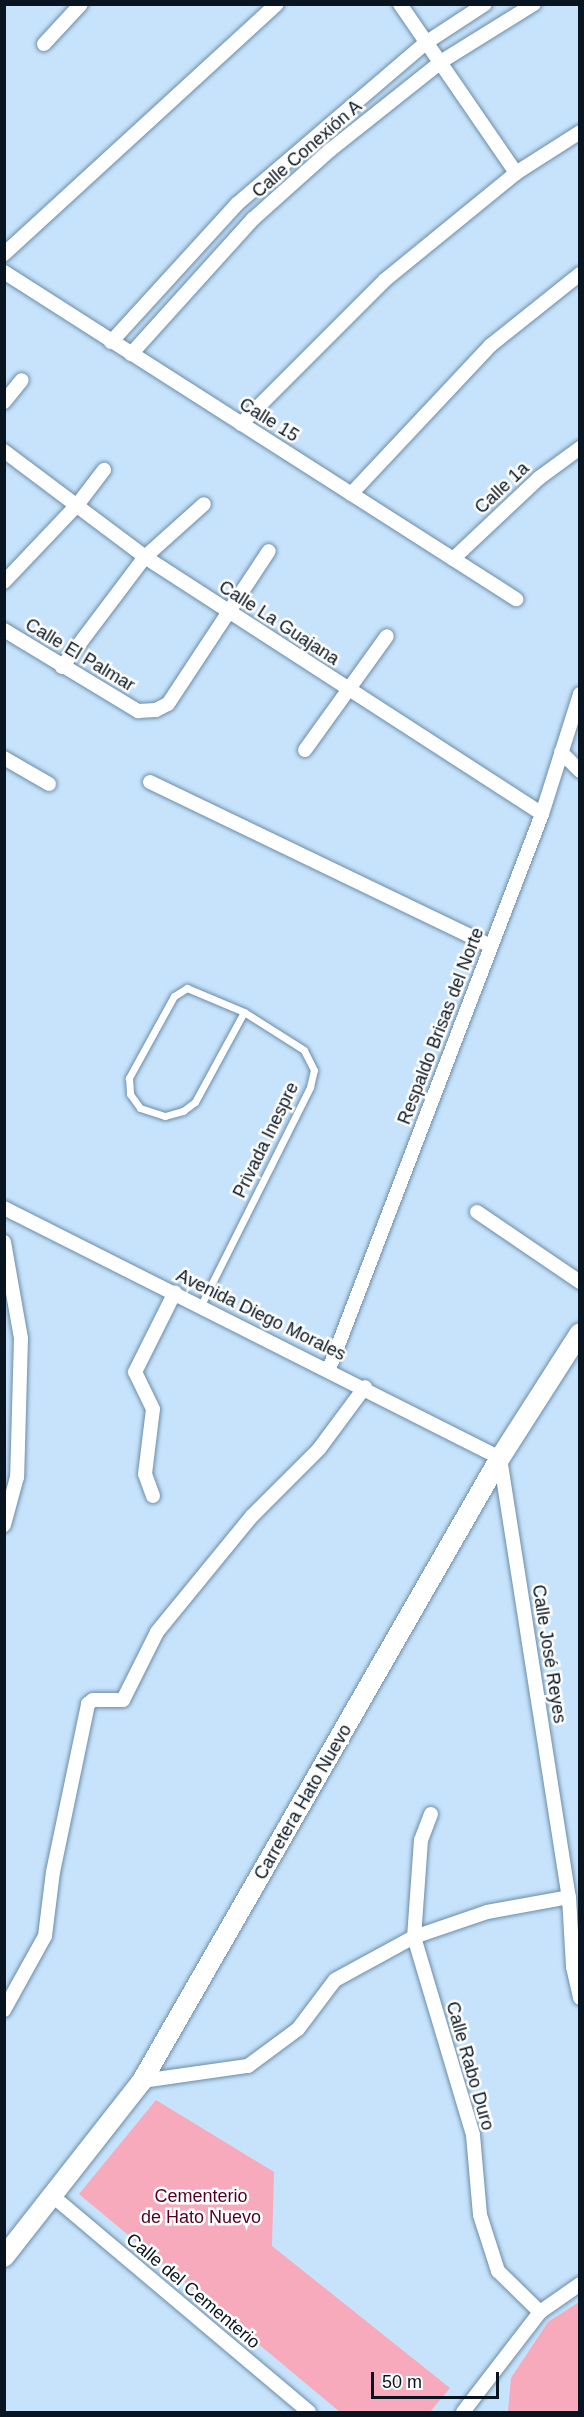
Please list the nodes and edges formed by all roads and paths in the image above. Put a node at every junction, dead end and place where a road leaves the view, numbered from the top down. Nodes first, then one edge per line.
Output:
1 (81, 4) edge
2 (277, 4) edge
3 (400, 4) edge
4 (485, 4) edge
5 (534, 4) edge
6 (428, 42) junction
7 (44, 44) dead end
8 (442, 61) junction
9 (579, 132) edge
10 (516, 173) junction
11 (237, 204) junction
12 (253, 219) junction
13 (4, 254) edge
14 (4, 272) edge
15 (579, 274) edge
16 (111, 342) junction
17 (131, 354) junction
18 (22, 380) dead end
19 (4, 402) edge
20 (241, 424) junction
21 (579, 448) edge
22 (4, 451) edge
23 (104, 470) dead end
24 (351, 494) junction
25 (78, 504) junction
26 (204, 504) dead end
27 (269, 551) dead end
28 (145, 557) junction
29 (453, 559) junction
30 (4, 582) edge
31 (516, 598) dead end
32 (229, 613) junction
33 (4, 630) edge
34 (387, 636) dead end
35 (62, 667) junction
36 (348, 690) junction
37 (579, 694) edge
38 (305, 750) dead end
39 (561, 752) junction
40 (4, 758) edge
41 (579, 771) edge
42 (150, 782) dead end
43 (49, 784) dead end
44 (542, 814) junction
45 (491, 946) junction
46 (244, 1012) junction
47 (4, 1208) edge
48 (477, 1212) dead end
49 (4, 1242) edge
50 (579, 1282) edge
51 (175, 1292) junction
52 (201, 1305) junction
53 (579, 1333) edge
54 (329, 1369) junction
55 (365, 1388) junction
56 (500, 1458) junction
57 (153, 1496) dead end
58 (4, 1525) edge
59 (431, 1814) dead end
60 (569, 1897) junction
61 (414, 1937) junction
62 (576, 1966) edge
63 (579, 1998) edge
64 (4, 2010) edge
65 (142, 2081) junction
66 (54, 2198) junction
67 (4, 2257) edge
68 (579, 2284) edge
69 (540, 2312) junction
70 (309, 2412) edge
71 (465, 2412) edge

1 - 7 street
2 - 13 street
3 - 6 street
4 - 6 street, Calle Conexión A
5 - 8 street, Calle Conexión A
6 - 8 street
6 - 11 street, Calle Conexión A
8 - 10 street
8 - 12 street, Calle Conexión A
9 - 10 street
10 - 20 street
11 - 12 street
11 - 16 street, Calle Conexión A
12 - 17 street, Calle Conexión A
14 - 16 street, Calle 15
15 - 24 street
16 - 17 street, Calle 15
17 - 20 street, Calle 15
18 - 19 street
20 - 24 street, Calle 15
21 - 29 street, Calle 1a
22 - 25 street, Calle La Guajana
23 - 25 street
24 - 29 street, Calle 15
25 - 28 street, Calle La Guajana
25 - 30 street
26 - 28 street
27 - 32 street, Calle El Palmar
28 - 32 street, Calle La Guajana
28 - 35 street
29 - 31 street, Calle 15
32 - 35 street, Calle El Palmar
32 - 36 street, Calle La Guajana
33 - 35 street, Calle El Palmar
34 - 36 street
36 - 38 street
36 - 44 street, Calle La Guajana
37 - 39 street, Respaldo Brisas del Norte
39 - 41 street
39 - 44 street, Respaldo Brisas del Norte
40 - 43 street
42 - 45 street
44 - 45 street, Respaldo Brisas del Norte
45 - 54 street, Respaldo Brisas del Norte
46 - 46 lane, Privada Inespre
46 - 52 lane, Privada Inespre
47 - 51 street, Avenida Diego Morales
48 - 50 street
49 - 58 street
51 - 52 street, Avenida Diego Morales
51 - 57 street
52 - 54 street, Avenida Diego Morales
53 - 56 main road, Carretera Hato Nuevo
54 - 55 street, Avenida Diego Morales
55 - 56 street, Avenida Diego Morales
55 - 64 street
56 - 60 street, Calle José Reyes
56 - 65 main road, Carretera Hato Nuevo
59 - 61 street, Calle Rabo Duro
60 - 61 street
60 - 62 street, Calle José Reyes
61 - 65 street
61 - 69 street, Calle Rabo Duro
62 - 63 street, Calle José Reyes
65 - 66 main road, Carretera Hato Nuevo
66 - 67 main road, Carretera Hato Nuevo
66 - 70 street, Calle del Cementerio
68 - 69 street
69 - 71 street

